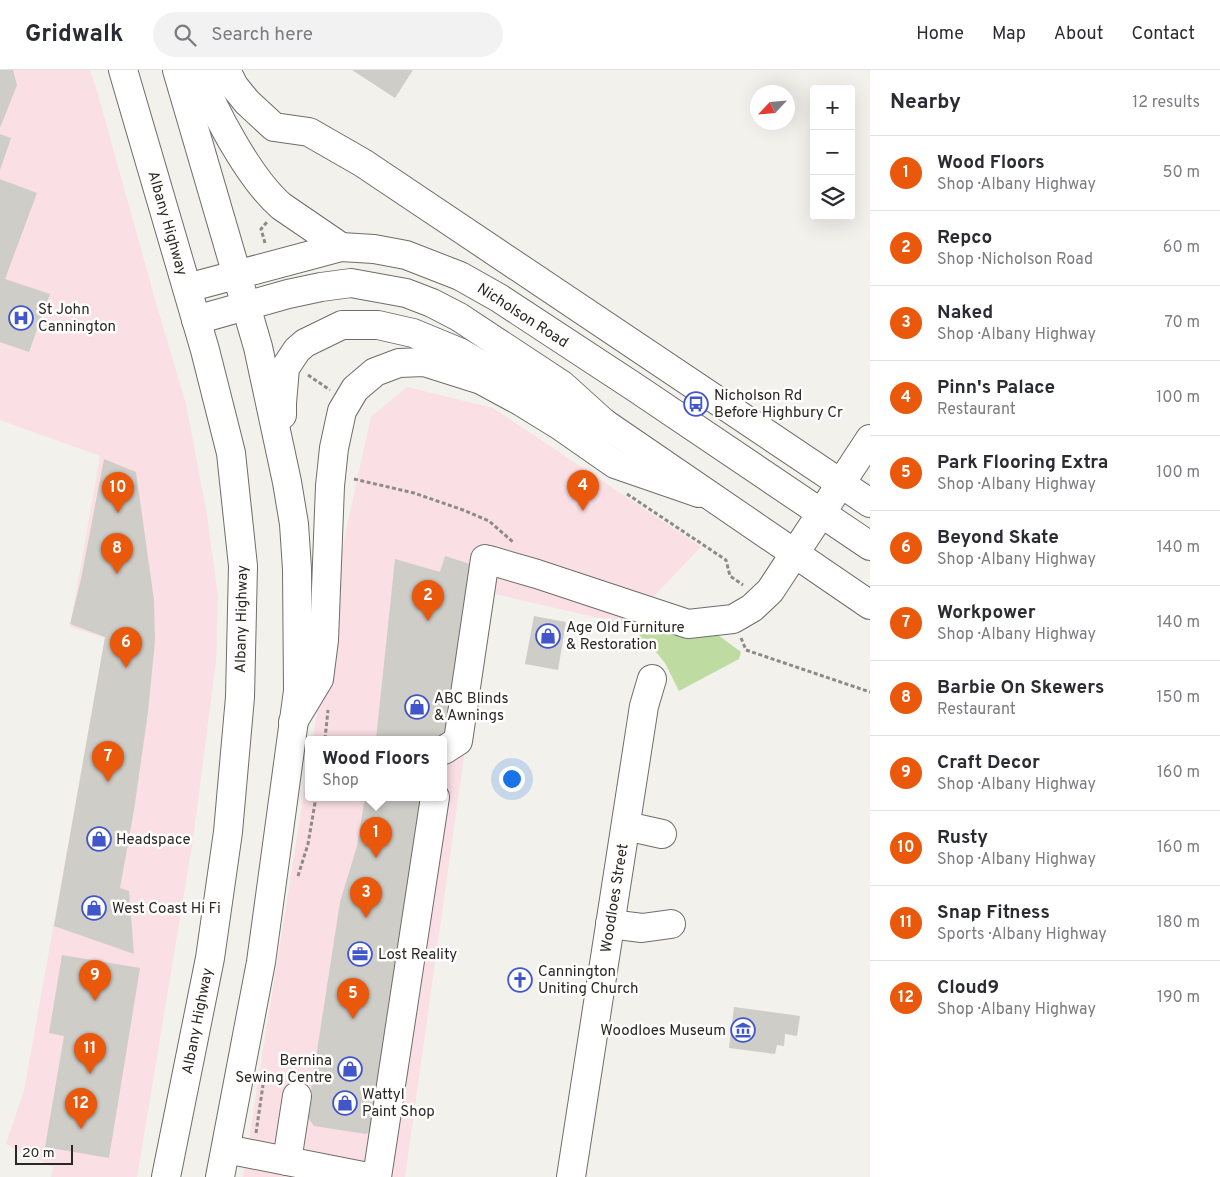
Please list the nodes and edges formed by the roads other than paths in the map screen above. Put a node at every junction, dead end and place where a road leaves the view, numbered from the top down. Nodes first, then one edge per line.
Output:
1 (123, 70) edge
2 (177, 70) edge
3 (199, 70) edge
4 (226, 70) edge
5 (341, 246) junction
6 (237, 274) junction
7 (187, 288) junction
8 (246, 306) junction
9 (196, 320) junction
10 (604, 423) junction
11 (870, 439) edge
12 (287, 482) junction
13 (841, 483) junction
14 (713, 498) junction
15 (870, 503) edge
16 (821, 513) junction
17 (870, 546) edge
18 (794, 553) junction
19 (870, 605) edge
20 (652, 679) dead end
21 (293, 722) junction
22 (447, 748) edge
23 (434, 801) edge
24 (626, 826) junction
25 (662, 834) dead end
26 (610, 924) junction
27 (671, 924) dead end
28 (297, 1096) dead end
29 (226, 1149) junction
30 (287, 1161) junction
31 (166, 1177) edge
32 (220, 1177) edge
33 (368, 1177) edge
34 (378, 1177) edge
35 (570, 1177) edge

1 - 7 main road, Albany Highway
2 - 6 main road
3 - 5 main road
4 - 13 main road
5 - 6 main road, Nicholson Road
5 - 16 main road, Nicholson Road
6 - 7 main road, Nicholson Road
6 - 8 main road
7 - 9 main road, Albany Highway
8 - 9 main road
8 - 10 main road
8 - 12 main road
9 - 31 main road, Albany Highway
10 - 12 main road
10 - 14 main road
11 - 13 main road
12 - 21 main road
13 - 15 main road
13 - 16 main road
14 - 18 main road
14 - 21 main road
16 - 17 main road, Nicholson Road
16 - 18 main road
18 - 19 main road
18 - 22 main road
20 - 24 main road, Woodloes Street
21 - 29 main road
23 - 34 main road
24 - 25 main road
24 - 26 main road, Woodloes Street
26 - 27 main road
26 - 35 main road, Woodloes Street
28 - 30 main road
29 - 30 main road
29 - 32 main road
30 - 33 main road

